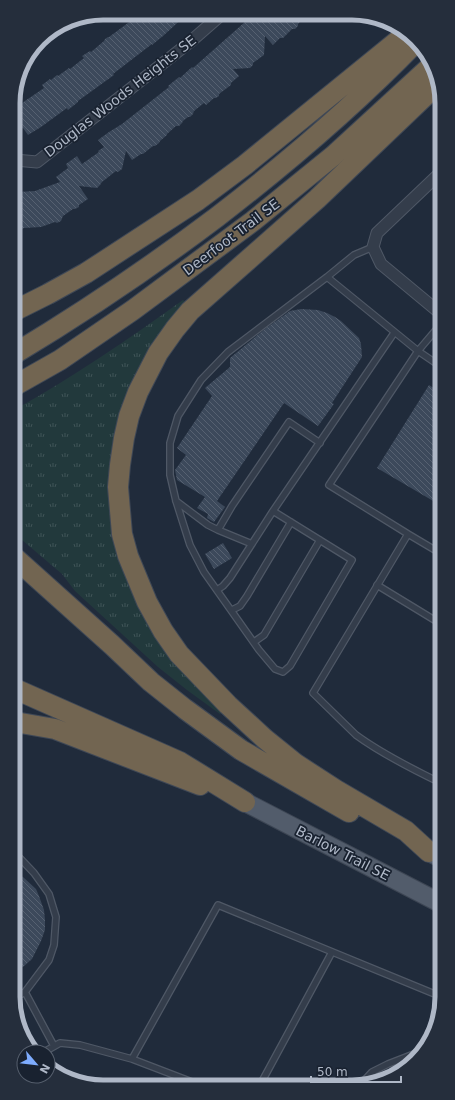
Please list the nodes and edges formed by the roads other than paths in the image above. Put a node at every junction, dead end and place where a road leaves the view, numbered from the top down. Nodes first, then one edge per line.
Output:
1 (215, 20) edge
2 (402, 37) edge
3 (413, 46) edge
4 (428, 69) edge
5 (433, 85) edge
6 (20, 160) edge
7 (435, 178) edge
8 (373, 247) junction
9 (327, 277) junction
10 (20, 308) edge
11 (435, 309) edge
12 (435, 331) edge
13 (394, 333) junction
14 (20, 350) edge
15 (418, 351) junction
16 (435, 363) edge
17 (20, 383) edge
18 (320, 443) junction
19 (176, 501) junction
20 (273, 511) junction
21 (291, 522) junction
22 (218, 530) junction
23 (408, 534) junction
24 (320, 540) junction
25 (252, 544) junction
26 (435, 550) edge
27 (20, 563) edge
28 (377, 585) junction
29 (217, 590) junction
30 (232, 610) junction
31 (435, 620) edge
32 (254, 642) junction
33 (20, 691) edge
34 (20, 723) edge
35 (435, 779) edge
36 (245, 802) junction
37 (435, 855) edge
38 (20, 858) edge
39 (435, 900) edge
40 (332, 952) junction
41 (25, 992) junction
42 (435, 994) edge
43 (20, 995) edge
44 (53, 1044) edge
45 (56, 1045) edge
46 (412, 1055) edge
47 (132, 1060) junction
48 (366, 1078) edge
49 (186, 1080) edge
50 (262, 1080) edge

1 - 6 street, Douglas Woods Heights SE
2 - 10 highway
3 - 14 highway, Deerfoot Trail SE
4 - 17 highway, Deerfoot Trail SE
5 - 37 highway
7 - 8 street
8 - 9 lane
8 - 11 street
9 - 13 lane
9 - 19 lane
12 - 15 lane
13 - 15 lane
13 - 18 lane
15 - 16 lane
15 - 23 lane
18 - 20 lane
18 - 22 lane
19 - 22 lane
19 - 29 lane
20 - 21 lane
20 - 25 lane
21 - 24 lane
21 - 30 lane
22 - 25 lane
23 - 26 lane
23 - 28 lane
24 - 32 lane
24 - 32 lane
25 - 29 lane
27 - 37 highway
28 - 31 lane
28 - 35 lane
29 - 30 lane
30 - 32 lane
33 - 36 highway
34 - 36 highway
36 - 39 main road, Barlow Trail SE
38 - 41 lane
40 - 42 lane
40 - 47 lane
40 - 50 lane
41 - 43 lane
41 - 44 lane
45 - 47 lane
46 - 48 lane
47 - 49 lane

